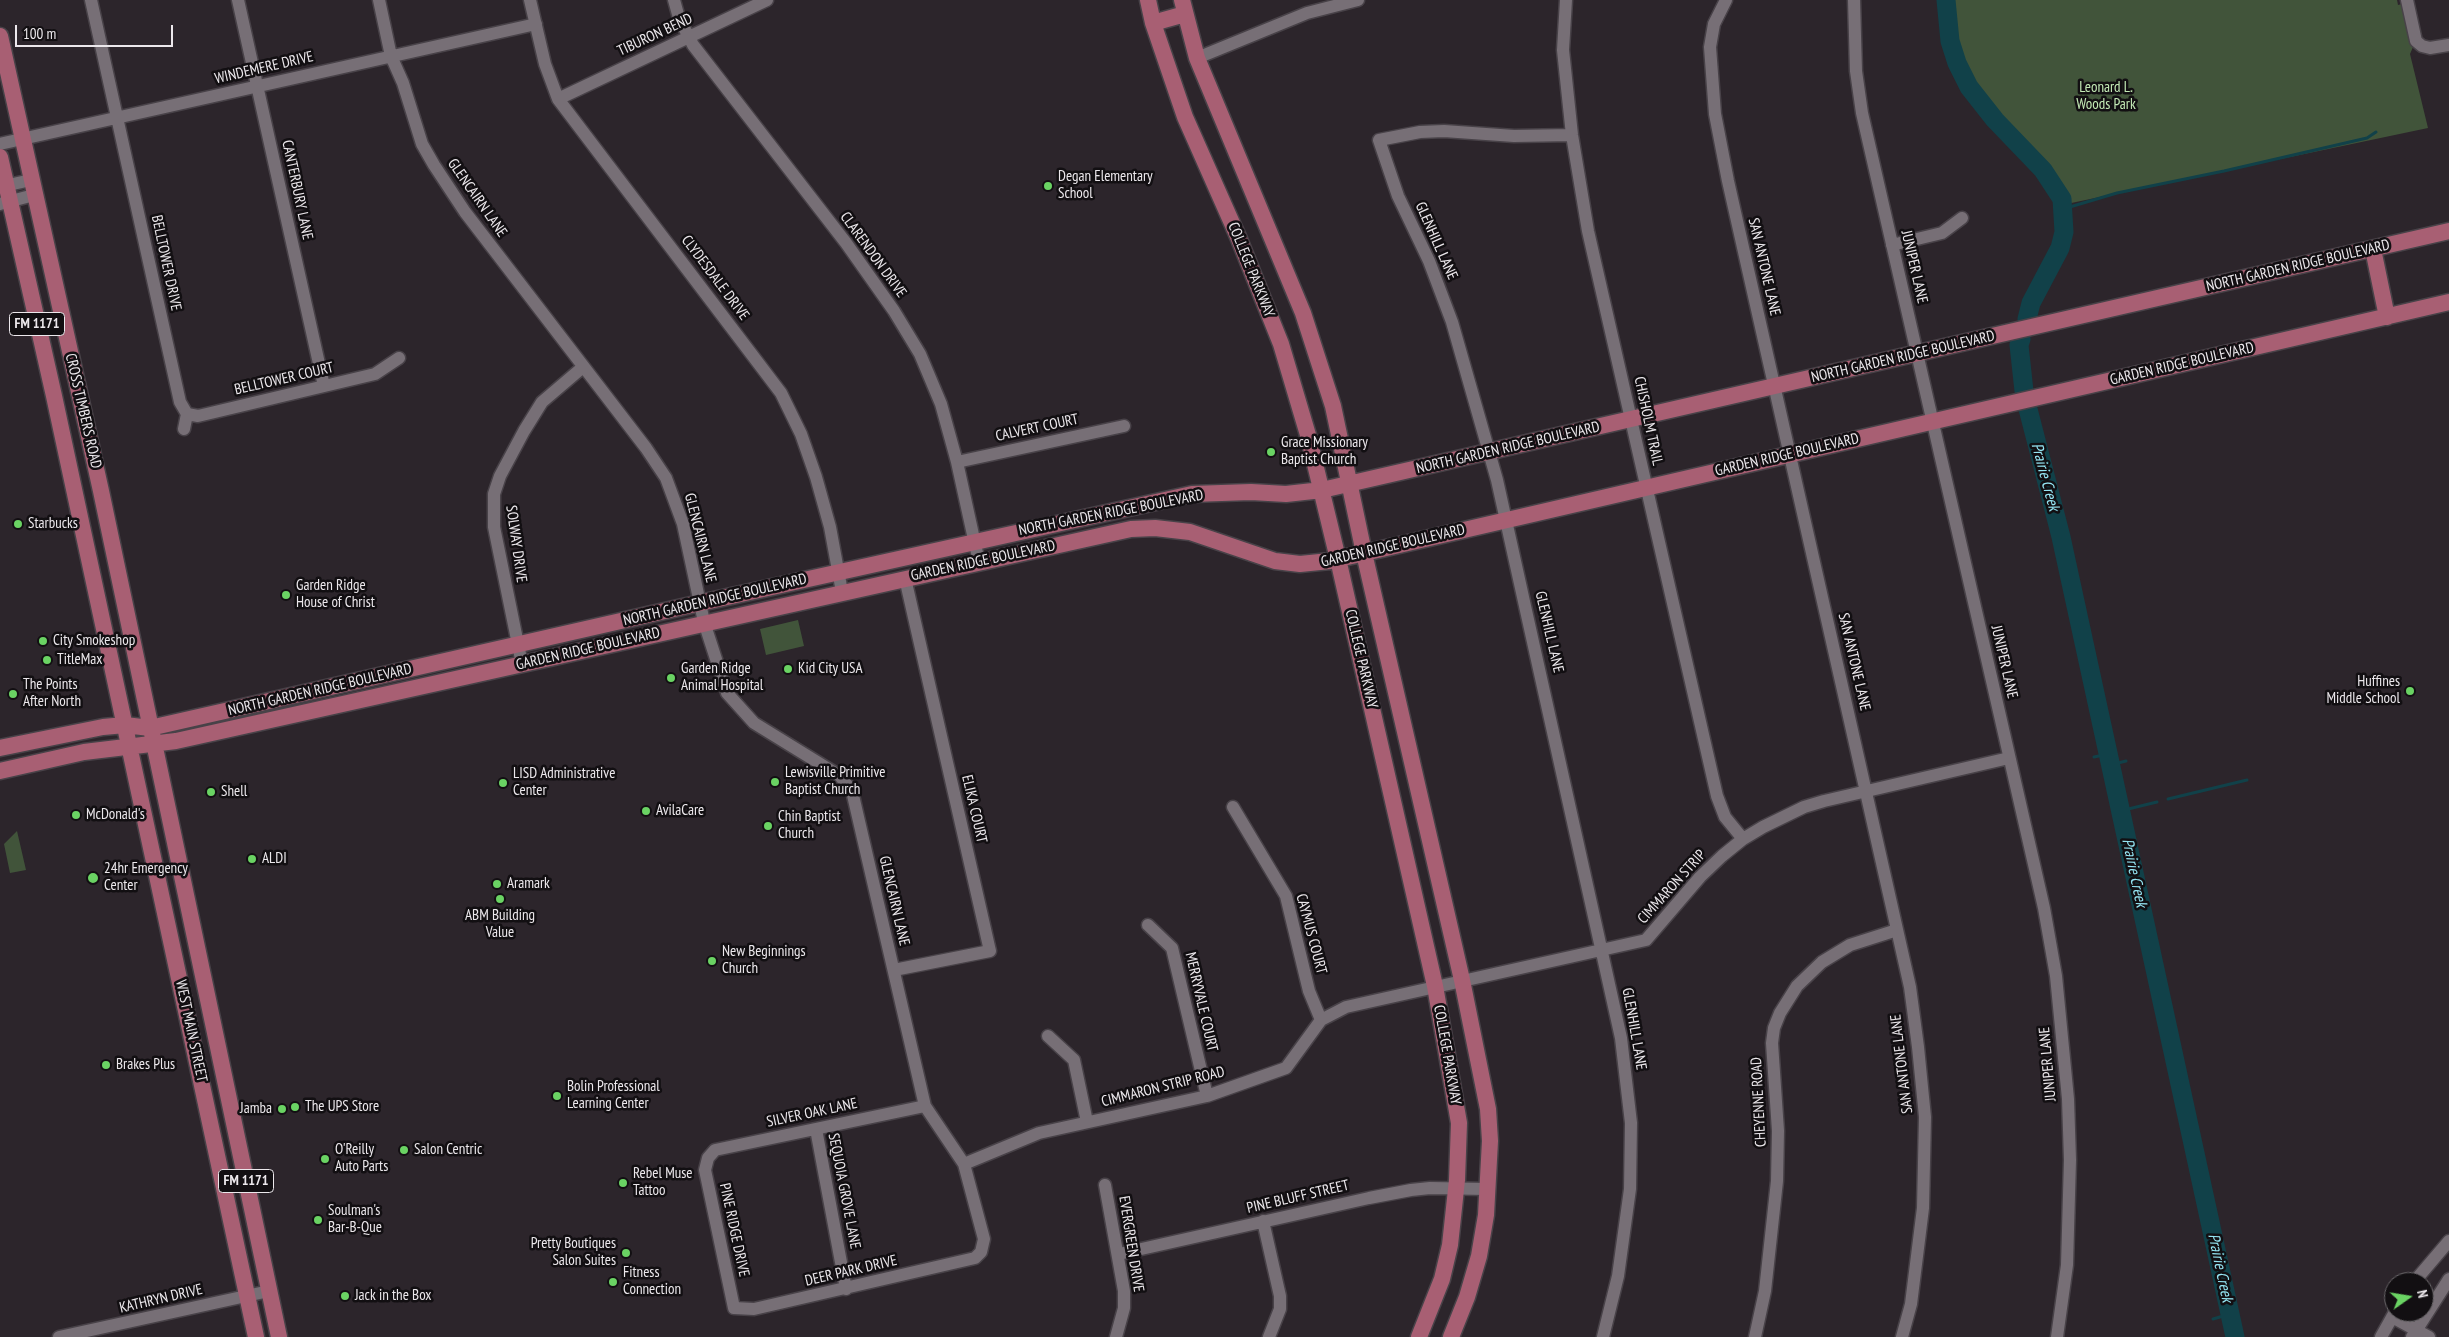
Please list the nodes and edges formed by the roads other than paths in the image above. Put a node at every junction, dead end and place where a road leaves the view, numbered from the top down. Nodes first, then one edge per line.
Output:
1 (91, 0) edge
2 (238, 0) edge
3 (379, 0) edge
4 (530, 0) edge
5 (674, 0) edge
6 (766, 0) edge
7 (1148, 0) edge
8 (1358, 0) edge
9 (1566, 0) edge
10 (1726, 0) edge
11 (1854, 0) edge
12 (2407, 0) edge
13 (1184, 7) edge
14 (1154, 23) junction
15 (536, 24) junction
16 (0, 36) edge
17 (689, 37) junction
18 (2449, 45) edge
19 (391, 56) junction
20 (1197, 58) junction
21 (257, 86) junction
22 (558, 99) junction
23 (117, 118) junction
24 (1572, 135) junction
25 (22, 139) junction
26 (0, 144) edge
27 (0, 157) edge
28 (3, 186) edge
29 (33, 187) junction
30 (5, 203) edge
31 (1962, 218) dead end
32 (2449, 231) edge
33 (1892, 245) junction
34 (2373, 249) junction
35 (2449, 302) edge
36 (2387, 317) junction
37 (1917, 354) junction
38 (399, 358) dead end
39 (583, 368) junction
40 (324, 386) junction
41 (1775, 386) junction
42 (79, 389) junction
43 (54, 396) junction
44 (187, 414) junction
45 (1632, 419) junction
46 (1933, 422) junction
47 (1124, 426) dead end
48 (184, 429) dead end
49 (1489, 452) junction
50 (1791, 454) junction
51 (958, 462) junction
52 (1350, 484) junction
53 (1646, 488) junction
54 (1322, 490) junction
55 (1506, 520) junction
56 (108, 527) junction
57 (83, 532) junction
58 (976, 541) junction
59 (1364, 553) junction
60 (1338, 559) junction
61 (979, 562) junction
62 (837, 572) junction
63 (905, 578) junction
64 (842, 592) junction
65 (700, 603) junction
66 (704, 622) junction
67 (518, 644) junction
68 (522, 664) junction
69 (400, 672) junction
70 (403, 690) junction
71 (125, 725) junction
72 (152, 736) junction
73 (129, 746) junction
74 (0, 748) edge
75 (2009, 758) junction
76 (0, 771) edge
77 (1866, 791) junction
78 (1233, 807) dead end
79 (1743, 839) junction
80 (1148, 925) dead end
81 (1897, 930) junction
82 (1603, 950) junction
83 (894, 970) junction
84 (1462, 980) junction
85 (1435, 986) junction
86 (211, 1014) junction
87 (188, 1020) junction
88 (1321, 1020) junction
89 (1048, 1036) dead end
90 (1207, 1096) junction
91 (926, 1106) junction
92 (1088, 1122) junction
93 (816, 1129) junction
94 (708, 1158) joint
95 (964, 1164) junction
96 (1105, 1185) dead end
97 (1456, 1189) junction
98 (1487, 1189) junction
99 (1263, 1221) junction
100 (2449, 1241) edge
101 (1119, 1254) junction
102 (975, 1258) joint
103 (2423, 1272) edge
104 (2449, 1279) edge
105 (846, 1289) junction
106 (269, 1291) junction
107 (247, 1296) junction
108 (734, 1308) joint
109 (2389, 1322) edge
110 (2400, 1322) edge
111 (2413, 1334) edge
112 (59, 1337) edge
113 (256, 1337) edge
114 (279, 1337) edge
115 (1116, 1337) edge
116 (1269, 1337) edge
117 (1419, 1337) edge
118 (1451, 1337) edge
119 (1605, 1337) edge
120 (1755, 1337) edge
121 (1904, 1337) edge
122 (2056, 1337) edge
123 (2381, 1337) edge
124 (2428, 1337) edge

1 - 23 street, BELLTOWER DRIVE
2 - 21 street, CANTERBURY LANE
3 - 19 street, GLENCAIRN LANE
4 - 15 street, CLYDESDALE DRIVE
5 - 17 street, CLARENDON DRIVE
6 - 17 street, TIBURON BEND
7 - 14 main road, COLLEGE PARKWAY
8 - 20 street
9 - 24 street, CHISHOLM TRAIL
10 - 41 street, SAN ANTONE LANE
11 - 33 street, JUNIPER LANE
12 - 18 street
13 - 14 main road
13 - 20 main road, COLLEGE PARKWAY
14 - 54 main road, COLLEGE PARKWAY
15 - 19 street, WINDEMERE DRIVE
15 - 22 street, CLYDESDALE DRIVE
16 - 25 main road, CROSS TIMBERS ROAD / FM 1171
17 - 22 street, TIBURON BEND
17 - 51 street, CLARENDON DRIVE
19 - 21 street, WINDEMERE DRIVE
19 - 39 street, GLENCAIRN LANE
20 - 52 main road, COLLEGE PARKWAY
21 - 23 street, WINDEMERE DRIVE
21 - 40 street, CANTERBURY LANE
22 - 62 street, CLYDESDALE DRIVE
23 - 25 street, WINDEMERE DRIVE
23 - 44 street, BELLTOWER DRIVE
24 - 45 street, CHISHOLM TRAIL
24 - 49 street, GLENHILL LANE
25 - 26 street, WINDEMERE DRIVE
25 - 29 main road, CROSS TIMBERS ROAD / FM 1171
27 - 28 main road, CROSS TIMBERS ROAD / FM 1171
28 - 29 street
28 - 30 main road, CROSS TIMBERS ROAD / FM 1171
29 - 30 street
29 - 42 main road, CROSS TIMBERS ROAD / FM 1171
30 - 43 main road, CROSS TIMBERS ROAD / FM 1171
31 - 33 street
32 - 34 main road, NORTH GARDEN RIDGE BOULEVARD
33 - 37 street, JUNIPER LANE
34 - 36 main road
34 - 37 main road, NORTH GARDEN RIDGE BOULEVARD
35 - 36 main road, GARDEN RIDGE BOULEVARD
36 - 46 main road, GARDEN RIDGE BOULEVARD
37 - 41 main road, NORTH GARDEN RIDGE BOULEVARD
37 - 46 street, JUNIPER LANE
38 - 40 street, BELLTOWER COURT
39 - 65 street, GLENCAIRN LANE
39 - 67 street, SOLWAY DRIVE
40 - 44 street, BELLTOWER COURT
41 - 45 main road, NORTH GARDEN RIDGE BOULEVARD
41 - 50 street, SAN ANTONE LANE
42 - 43 main road
42 - 56 main road, CROSS TIMBERS ROAD / FM 1171
43 - 57 main road, CROSS TIMBERS ROAD / FM 1171
44 - 48 street
45 - 49 main road, NORTH GARDEN RIDGE BOULEVARD
45 - 53 street, CHISHOLM TRAIL
46 - 50 main road, GARDEN RIDGE BOULEVARD
46 - 75 street, JUNIPER LANE
47 - 51 street, CALVERT COURT
49 - 52 main road, NORTH GARDEN RIDGE BOULEVARD
49 - 55 street, GLENHILL LANE
50 - 53 main road, GARDEN RIDGE BOULEVARD
50 - 77 street, SAN ANTONE LANE
51 - 58 street, CLARENDON DRIVE
52 - 54 main road, NORTH GARDEN RIDGE BOULEVARD
52 - 59 main road, COLLEGE PARKWAY
53 - 55 main road, GARDEN RIDGE BOULEVARD
53 - 79 street, CHISHOLM TRAIL
54 - 58 main road, NORTH GARDEN RIDGE BOULEVARD
54 - 60 main road, COLLEGE PARKWAY
55 - 59 main road, GARDEN RIDGE BOULEVARD
55 - 82 street, GLENHILL LANE
56 - 57 main road
56 - 72 main road, CROSS TIMBERS ROAD / FM 1171
57 - 71 main road, CROSS TIMBERS ROAD / FM 1171
58 - 61 street, CLARENDON DRIVE
58 - 62 main road, NORTH GARDEN RIDGE BOULEVARD
59 - 60 main road, GARDEN RIDGE BOULEVARD
59 - 84 main road, COLLEGE PARKWAY
60 - 61 main road, GARDEN RIDGE BOULEVARD
60 - 85 main road, COLLEGE PARKWAY
61 - 63 main road, GARDEN RIDGE BOULEVARD
62 - 64 street, CLYDESDALE DRIVE
62 - 65 main road, NORTH GARDEN RIDGE BOULEVARD
63 - 64 main road, GARDEN RIDGE BOULEVARD
63 - 83 street, ELIKA COURT
64 - 66 main road, GARDEN RIDGE BOULEVARD
65 - 66 street, GLENCAIRN LANE
65 - 67 main road, NORTH GARDEN RIDGE BOULEVARD
66 - 68 main road, GARDEN RIDGE BOULEVARD
66 - 83 street, GLENCAIRN LANE
67 - 68 street, SOLWAY DRIVE
67 - 69 main road, NORTH GARDEN RIDGE BOULEVARD
68 - 70 main road, GARDEN RIDGE BOULEVARD
69 - 70 main road
69 - 72 main road, NORTH GARDEN RIDGE BOULEVARD
70 - 72 main road, GARDEN RIDGE BOULEVARD
71 - 72 main road, NORTH GARDEN RIDGE BOULEVARD
71 - 73 main road, WEST MAIN STREET / FM 1171
71 - 74 main road, NORTH GARDEN RIDGE BOULEVARD
72 - 73 main road, GARDEN RIDGE BOULEVARD
72 - 86 main road, WEST MAIN STREET / FM 1171
73 - 76 main road, GARDEN RIDGE BOULEVARD
73 - 87 main road, WEST MAIN STREET / FM 1171
75 - 77 street, CIMMARON STRIP
75 - 122 street, JUNIPER LANE
77 - 79 street, CIMMARON STRIP
77 - 81 street, SAN ANTONE LANE
78 - 88 street, CAYMUS COURT
79 - 82 street, CIMMARON STRIP
80 - 90 street, MERRYVALE COURT
81 - 120 street, CHEYENNE ROAD
81 - 121 street, SAN ANTONE LANE
82 - 84 street, CIMMARON STRIP
82 - 119 street, GLENHILL LANE
83 - 91 street, GLENCAIRN LANE
84 - 85 street, CIMMARON STRIP
84 - 98 main road, COLLEGE PARKWAY
85 - 88 street, CIMMARON STRIP ROAD
85 - 97 main road, COLLEGE PARKWAY
86 - 87 main road
86 - 106 main road, WEST MAIN STREET / FM 1171
87 - 107 main road, WEST MAIN STREET / FM 1171
88 - 90 street, CIMMARON STRIP ROAD
89 - 92 street
90 - 92 street, CIMMARON STRIP ROAD
91 - 93 street, SILVER OAK LANE
91 - 95 street, GLENCAIRN LANE
92 - 95 street, CIMMARON STRIP ROAD
93 - 94 street, SILVER OAK LANE
93 - 105 street, SEQUOIA GROVE LANE
94 - 108 street, PINE RIDGE DRIVE
95 - 102 street, GLENCAIRN LANE
96 - 101 street, EVERGREEN DRIVE
97 - 98 street, PINE BLUFF STREET
97 - 99 street, PINE BLUFF STREET
97 - 117 main road, COLLEGE PARKWAY
98 - 118 main road, COLLEGE PARKWAY
99 - 101 street, PINE BLUFF STREET
99 - 116 street
100 - 103 street
101 - 115 street, EVERGREEN DRIVE
102 - 105 street, DEER PARK DRIVE
104 - 111 street
105 - 108 street, DEER PARK DRIVE
106 - 107 street, KATHRYN DRIVE
106 - 114 main road, WEST MAIN STREET / FM 1171
107 - 112 street, KATHRYN DRIVE
107 - 113 main road, WEST MAIN STREET / FM 1171
109 - 123 street
110 - 111 street
111 - 124 street

